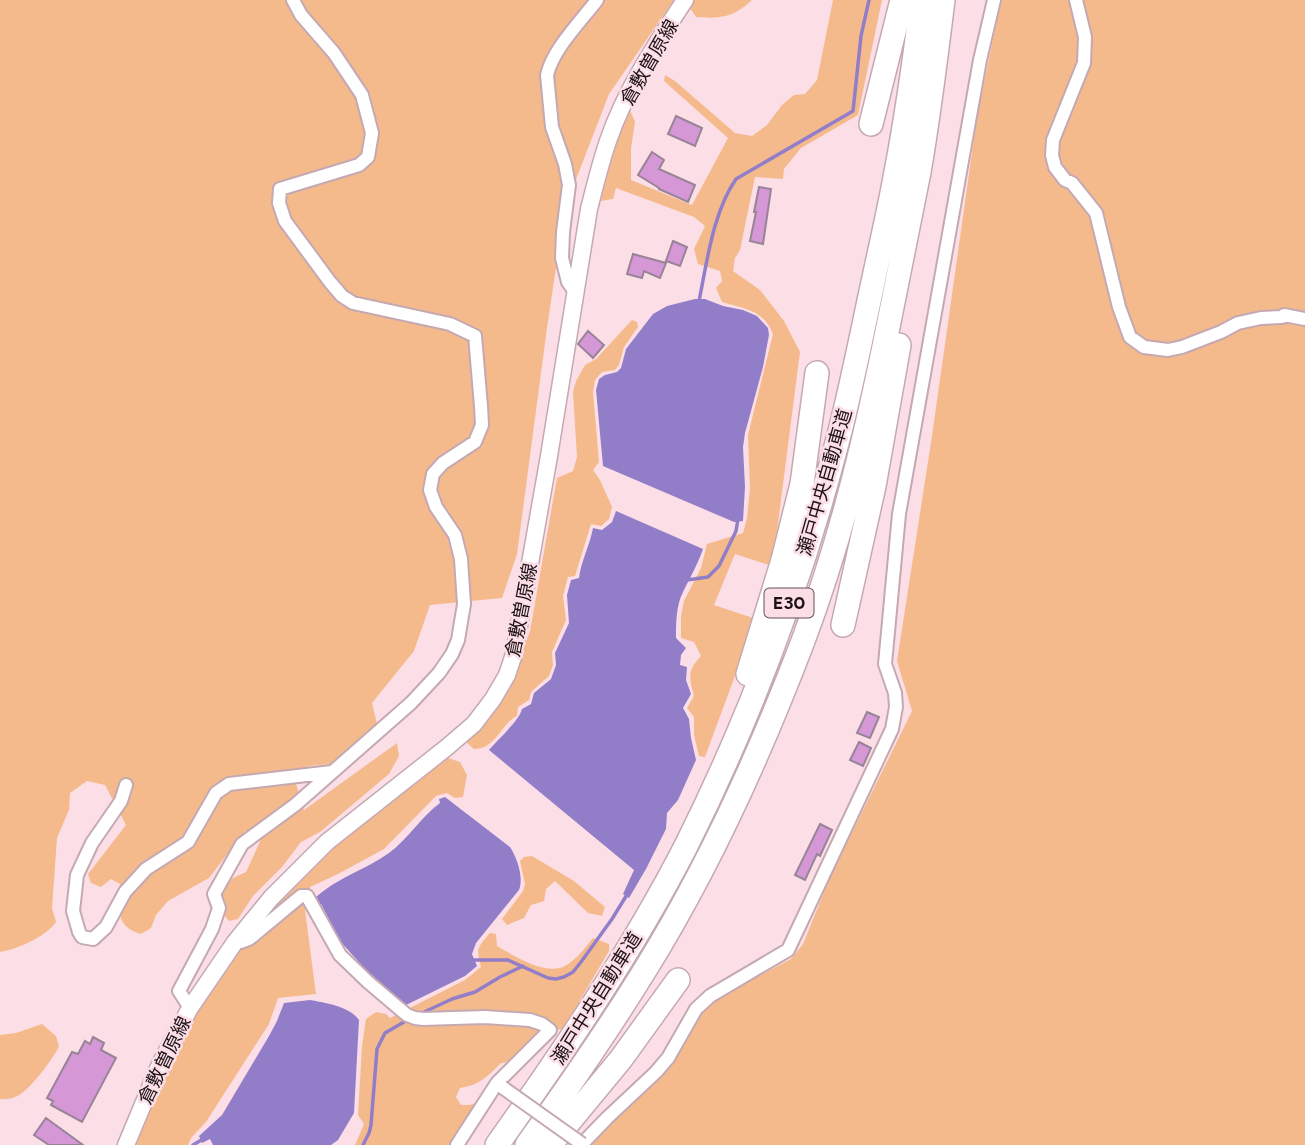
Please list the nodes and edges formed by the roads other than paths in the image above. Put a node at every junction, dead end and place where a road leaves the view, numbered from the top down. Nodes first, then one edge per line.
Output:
1 (293, 0) edge
2 (597, 0) edge
3 (685, 0) edge
4 (902, 0) edge
5 (922, 0) edge
6 (943, 0) edge
7 (994, 0) edge
8 (1076, 0) edge
9 (871, 124) dead end
10 (919, 171) junction
11 (575, 292) junction
12 (1305, 319) edge
13 (817, 373) dead end
14 (843, 625) dead end
15 (332, 772) junction
16 (126, 785) dead end
17 (714, 787) junction
18 (235, 942) junction
19 (678, 980) dead end
20 (190, 1008) junction
21 (500, 1085) junction
22 (582, 1144) edge
23 (127, 1145) edge
24 (457, 1145) edge
25 (497, 1145) edge
26 (527, 1145) edge
27 (550, 1145) edge

1 - 15 street
2 - 11 street
3 - 11 street, 倉敷曽原線
4 - 9 highway
5 - 17 highway, 瀬戸中央自動車道 / E30
6 - 10 highway, 瀬戸中央自動車道 / E30
7 - 22 street
8 - 12 street
10 - 14 highway
10 - 26 highway, 瀬戸中央自動車道 / E30
11 - 18 street, 倉敷曽原線
13 - 17 highway
15 - 16 street
15 - 20 street
17 - 25 highway, 瀬戸中央自動車道 / E30
18 - 20 street, 倉敷曽原線
18 - 21 street
19 - 27 highway
20 - 23 street, 倉敷曽原線
21 - 22 street, bridge
21 - 24 street

